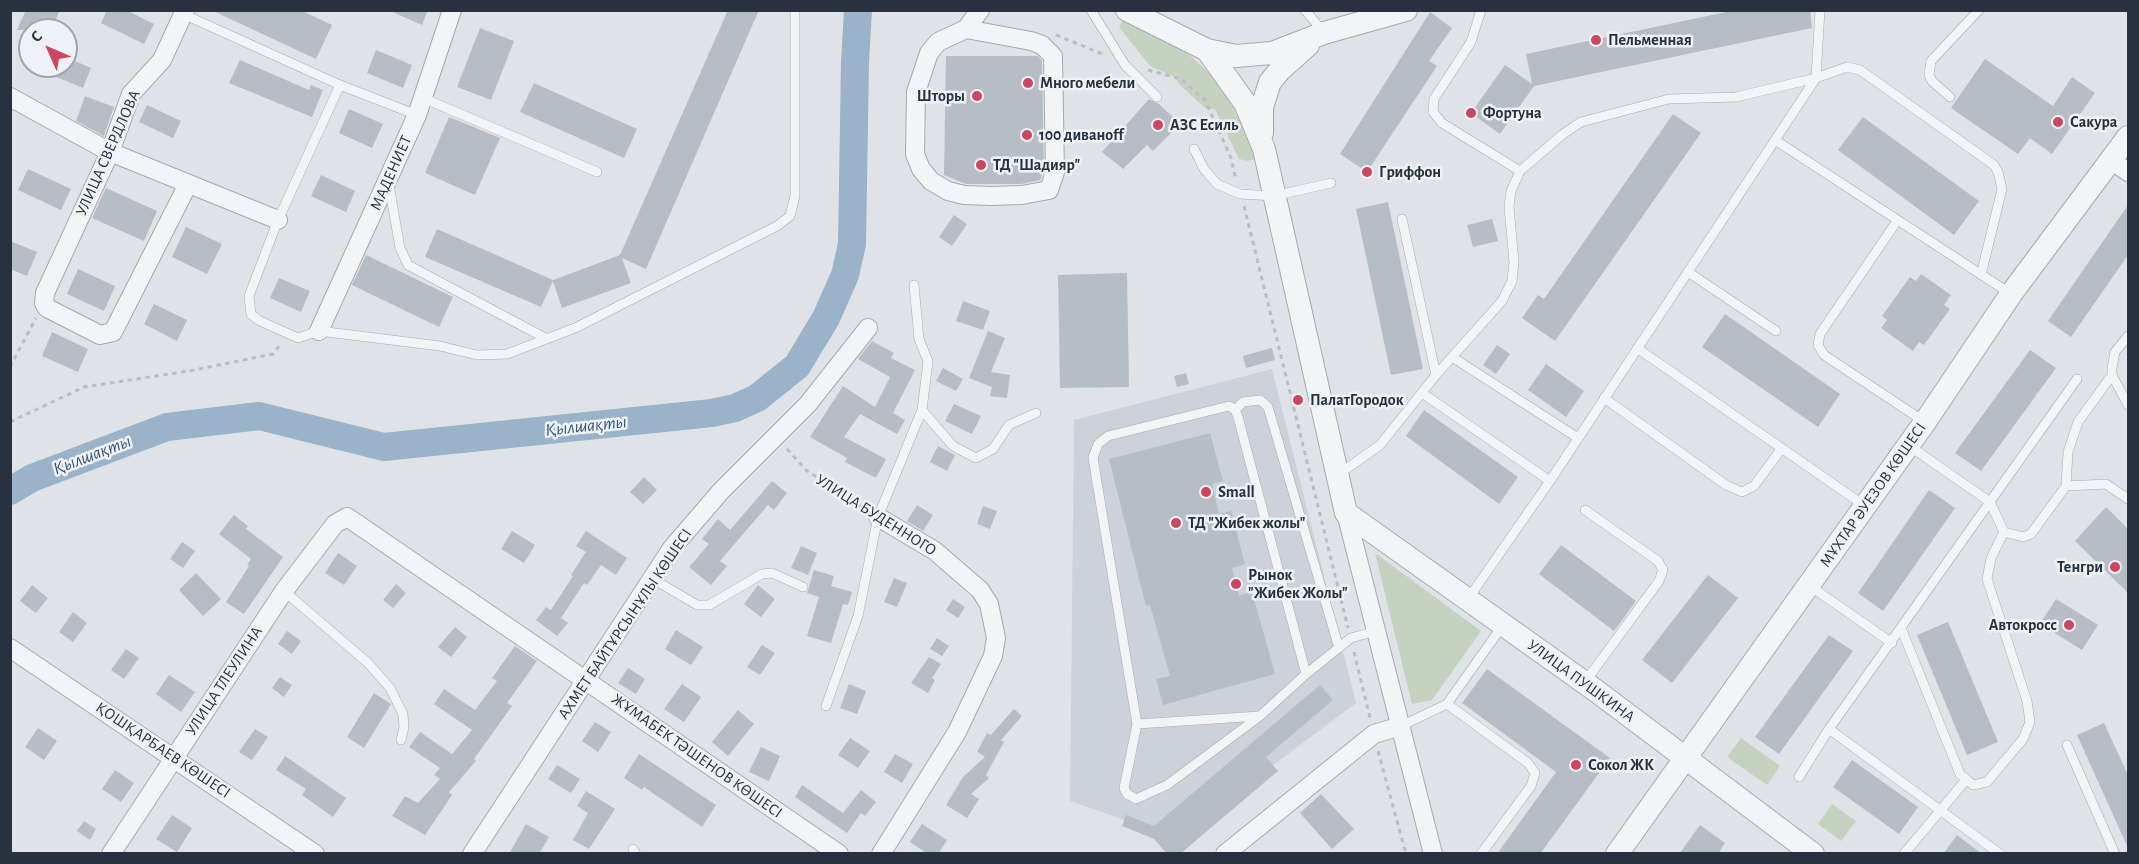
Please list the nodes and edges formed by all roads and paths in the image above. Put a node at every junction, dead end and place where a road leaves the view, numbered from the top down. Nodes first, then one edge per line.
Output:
1 (452, 10) edge
2 (795, 10) edge
3 (980, 10) edge
4 (1091, 10) edge
5 (1305, 10) edge
6 (1406, 10) edge
7 (1481, 10) edge
8 (1820, 10) edge
9 (1979, 10) edge
10 (184, 12) edge
11 (1134, 12) edge
12 (966, 29) junction
13 (1047, 32) dead end
14 (1324, 33) junction
15 (1207, 50) junction
16 (1125, 65) junction
17 (1816, 78) junction
18 (340, 85) junction
19 (10, 97) edge
20 (1157, 97) dead end
21 (1950, 97) dead end
22 (420, 106) junction
23 (2128, 137) edge
24 (1775, 140) junction
25 (1194, 149) dead end
26 (1264, 149) junction
27 (110, 152) junction
28 (2120, 166) edge
29 (1520, 171) junction
30 (597, 172) dead end
31 (388, 183) junction
32 (1330, 183) dead end
33 (188, 184) junction
34 (1240, 194) junction
35 (1274, 196) junction
36 (1402, 219) dead end
37 (278, 220) junction
38 (1897, 220) junction
39 (1688, 272) junction
40 (1982, 274) junction
41 (914, 285) dead end
42 (2011, 294) junction
43 (44, 303) junction
44 (868, 328) dead end
45 (319, 331) junction
46 (1776, 332) dead end
47 (289, 336) junction
48 (2128, 336) edge
49 (547, 339) junction
50 (1637, 348) junction
51 (1452, 357) junction
52 (10, 367) edge
53 (1436, 375) junction
54 (2112, 375) junction
55 (2077, 380) dead end
56 (1422, 393) junction
57 (1604, 398) junction
58 (2128, 405) edge
59 (922, 410) junction
60 (1235, 410) junction
61 (1036, 412) dead end
62 (10, 422) edge
63 (1924, 422) junction
64 (775, 436) junction
65 (1578, 438) junction
66 (1908, 444) junction
67 (1782, 448) junction
68 (1336, 475) junction
69 (1550, 481) junction
70 (2066, 486) junction
71 (2128, 499) edge
72 (1990, 502) junction
73 (1864, 506) junction
74 (1586, 510) dead end
75 (1346, 513) junction
76 (347, 517) joint
77 (878, 517) junction
78 (2004, 532) junction
79 (652, 579) junction
80 (1809, 586) junction
81 (803, 587) dead end
82 (284, 591) junction
83 (1468, 598) junction
84 (1504, 625) junction
85 (1902, 628) junction
86 (1376, 631) junction
87 (1351, 638) junction
88 (1892, 643) junction
89 (10, 648) edge
90 (1339, 648) junction
91 (1306, 674) junction
92 (588, 680) junction
93 (1584, 684) junction
94 (1447, 704) junction
95 (826, 706) dead end
96 (1260, 716) junction
97 (1137, 724) junction
98 (1401, 726) junction
99 (1829, 729) junction
100 (1374, 734) junction
101 (401, 740) dead end
102 (2067, 745) dead end
103 (175, 757) junction
104 (1684, 757) junction
105 (1799, 777) dead end
106 (1965, 781) junction
107 (1941, 811) junction
108 (111, 854) edge
109 (315, 854) edge
110 (472, 854) edge
111 (839, 854) edge
112 (881, 854) edge
113 (1225, 854) edge
114 (1406, 854) edge
115 (1433, 854) edge
116 (1481, 854) edge
117 (1617, 854) edge
118 (1813, 854) edge
119 (1904, 854) edge
120 (2000, 854) edge
121 (2115, 854) edge

1 - 22 street, МАДЕНИЕТ
2 - 49 lane
3 - 12 street
4 - 16 lane
5 - 14 lane
6 - 14 street
7 - 29 lane
8 - 17 lane
9 - 21 lane
10 - 18 lane
10 - 27 street, УЛИЦА СВЕРДЛОВА
11 - 15 street
12 - 12 street
13 - 16 path
14 - 15 street
14 - 26 street
15 - 26 street
16 - 20 lane
16 - 34 path
17 - 24 lane
17 - 29 lane
17 - 40 lane
18 - 22 lane
18 - 37 lane
19 - 27 street
22 - 30 lane
22 - 31 street, МАДЕНИЕТ
23 - 28 street, МҰХТАР ӘУЕЗОВ КӨШЕСІ
24 - 38 lane
24 - 39 lane
25 - 34 lane
26 - 35 street
27 - 33 street
27 - 43 street, УЛИЦА СВЕРДЛОВА
28 - 42 street, МҰХТАР ӘУЕЗОВ КӨШЕСІ
29 - 51 lane
31 - 45 street, МАДЕНИЕТ
31 - 49 lane
32 - 35 lane
33 - 37 street
33 - 43 street
34 - 35 lane
34 - 87 path
35 - 68 street
36 - 53 lane
37 - 47 lane
38 - 40 lane
38 - 63 lane
39 - 46 lane
39 - 50 lane
40 - 42 lane
41 - 59 lane
42 - 63 street, МҰХТАР ӘУЕЗОВ КӨШЕСІ
43 - 52 path
44 - 64 street, АХМЕТ БАЙТҰРСЫНҰЛЫ КӨШЕСІ
45 - 47 lane
45 - 49 lane
47 - 62 path
48 - 54 lane
50 - 57 lane
50 - 67 lane
51 - 53 lane
51 - 65 lane
53 - 56 lane
54 - 58 lane
54 - 70 lane
55 - 72 lane
56 - 68 lane
56 - 69 lane
57 - 65 lane
57 - 67 lane
59 - 61 lane
59 - 77 lane
60 - 90 lane
60 - 91 lane
60 - 97 lane
63 - 66 street, МҰХТАР ӘУЕЗОВ КӨШЕСІ
64 - 77 path, УЛИЦА БУДЕННОГО
64 - 79 street, АХМЕТ БАЙТҰРСЫНҰЛЫ КӨШЕСІ
65 - 69 lane
66 - 72 lane
66 - 73 street, МҰХТАР ӘУЕЗОВ КӨШЕСІ
67 - 73 lane
68 - 75 street
69 - 83 lane
70 - 71 lane
70 - 78 lane
72 - 78 lane
72 - 85 lane
73 - 80 street, МҰХТАР ӘУЕЗОВ КӨШЕСІ
74 - 93 lane
75 - 83 street, УЛИЦА ПУШКИНА
75 - 86 street
76 - 82 street, УЛИЦА ТЛЕУЛИНА
76 - 92 street, ЖҰМАБЕК ТӘШЕНОВ КӨШЕСІ
77 - 95 lane
77 - 112 street, УЛИЦА БУДЕННОГО
78 - 106 lane
79 - 81 lane
79 - 92 street, АХМЕТ БАЙТҰРСЫНҰЛЫ КӨШЕСІ
80 - 88 lane
80 - 104 street, МҰХТАР ӘУЕЗОВ КӨШЕСІ
82 - 101 lane
82 - 103 street, УЛИЦА ТЛЕУЛИНА
83 - 84 street, УЛИЦА ПУШКИНА
84 - 93 street, УЛИЦА ПУШКИНА
84 - 94 lane
85 - 88 lane
85 - 106 lane
86 - 87 lane
86 - 98 street
87 - 90 lane
87 - 100 path
88 - 99 lane
89 - 103 street, ҚОШҚАРБАЕВ КӨШЕСІ
90 - 91 lane
91 - 96 lane
92 - 110 street, АХМЕТ БАЙТҰРСЫНҰЛЫ КӨШЕСІ
92 - 111 street, ЖҰМАБЕК ТӘШЕНОВ КӨШЕСІ
93 - 104 street, УЛИЦА ПУШКИНА
94 - 98 lane
94 - 116 lane
96 - 97 lane
96 - 97 lane
98 - 100 street
98 - 115 street
99 - 105 lane
99 - 107 lane
100 - 113 street
100 - 114 path
102 - 121 lane
103 - 108 street, УЛИЦА ТЛЕУЛИНА
103 - 109 street, ҚОШҚАРБАЕВ КӨШЕСІ
104 - 117 street, МҰХТАР ӘУЕЗОВ КӨШЕСІ
104 - 118 street, УЛИЦА ПУШКИНА
106 - 107 lane
107 - 119 lane
107 - 120 lane

